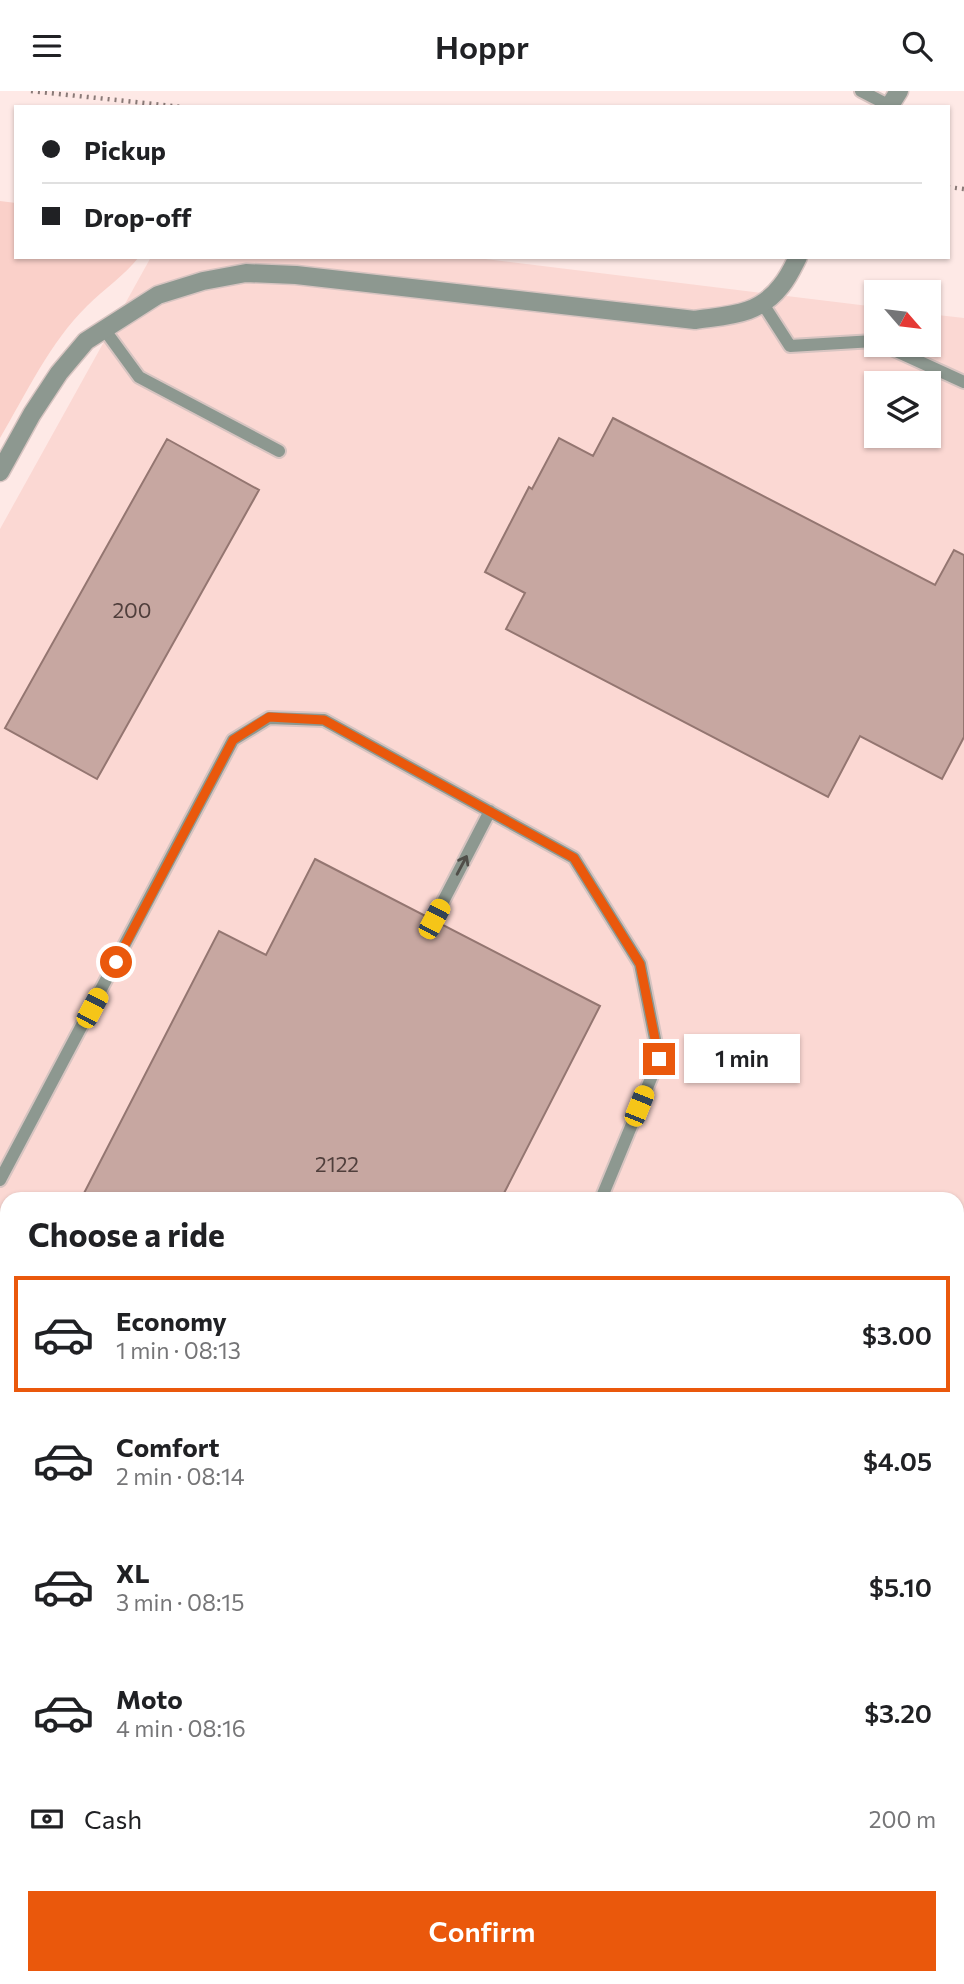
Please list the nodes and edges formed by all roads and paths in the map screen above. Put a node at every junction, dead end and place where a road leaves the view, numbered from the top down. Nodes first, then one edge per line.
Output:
1 (30, 91) edge
2 (861, 91) edge
3 (163, 105) edge
4 (887, 105) edge
5 (797, 259) edge
6 (763, 304) junction
7 (104, 329) junction
8 (864, 341) edge
9 (909, 357) edge
10 (964, 382) edge
11 (279, 451) dead end
12 (0, 471) edge
13 (490, 811) junction
14 (434, 919) dead end
15 (0, 1180) edge
16 (604, 1192) edge

1 - 3 path
2 - 4 lane
5 - 6 street
6 - 7 street
6 - 8 lane
7 - 11 lane
7 - 12 street
9 - 10 lane
14 -> 13 lane
13 - 15 lane
13 - 16 lane

